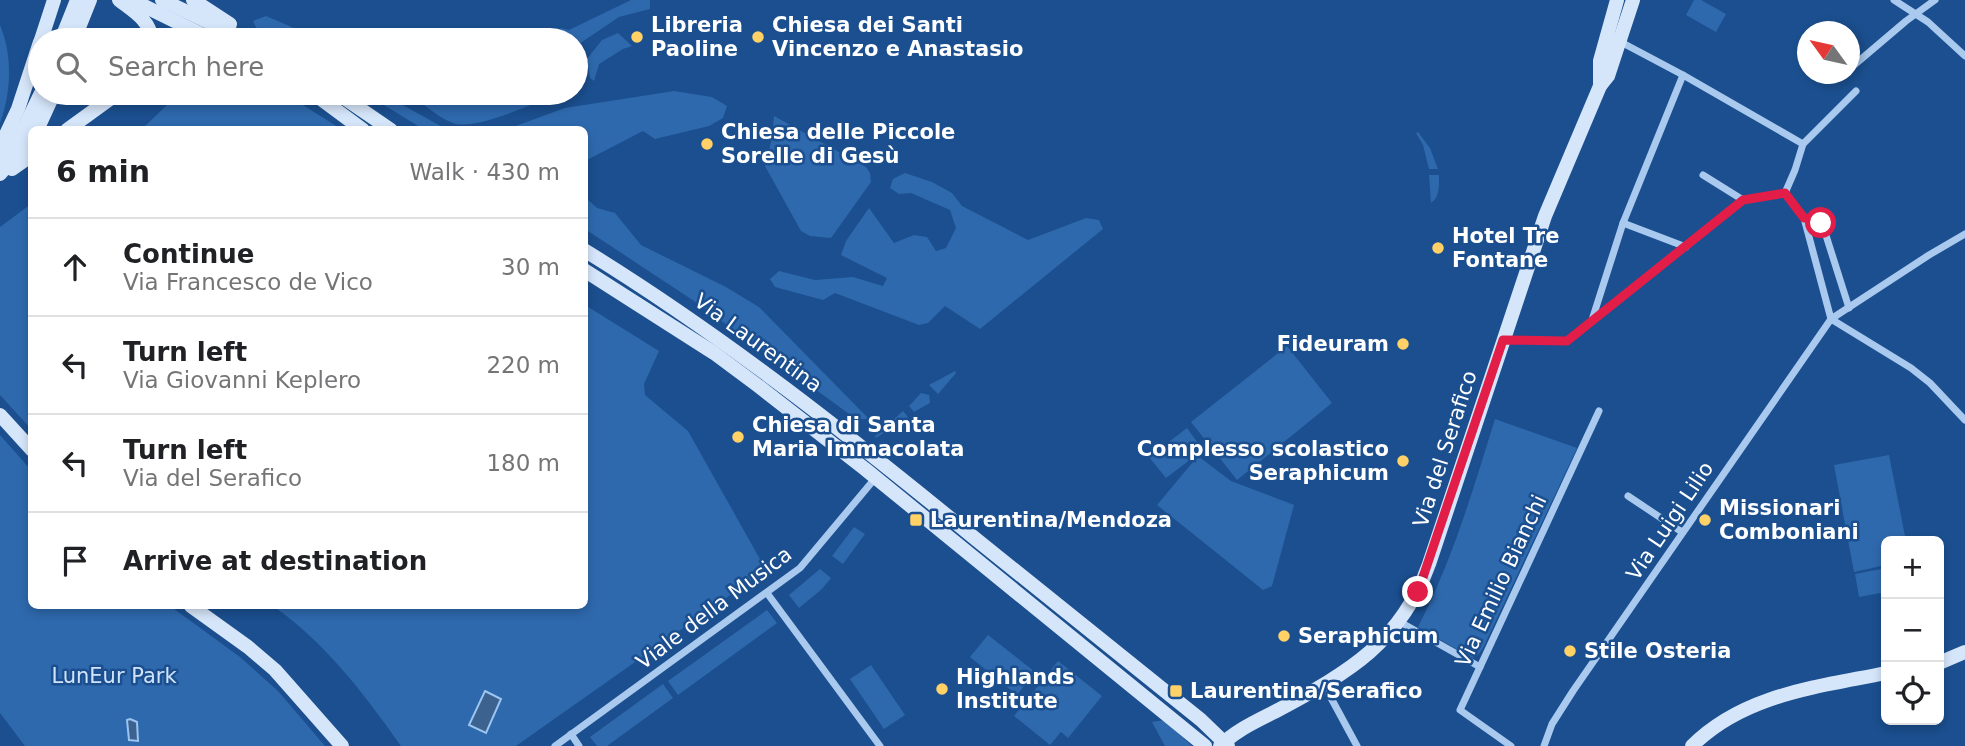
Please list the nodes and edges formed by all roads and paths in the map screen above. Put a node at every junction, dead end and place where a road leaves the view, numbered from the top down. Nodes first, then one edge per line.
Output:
1 (54, 0) edge
2 (119, 0) edge
3 (132, 0) edge
4 (162, 0) edge
5 (193, 0) edge
6 (1617, 0) edge
7 (1633, 0) edge
8 (1894, 0) edge
9 (1935, 0) edge
10 (85, 1) edge
11 (1917, 13) junction
12 (45, 28) edge
13 (68, 28) edge
14 (77, 28) edge
15 (84, 28) edge
16 (148, 28) edge
17 (189, 28) edge
18 (221, 28) edge
19 (236, 28) edge
20 (1614, 39) junction
21 (1965, 56) edge
22 (1860, 60) edge
23 (1683, 75) junction
24 (28, 80) edge
25 (1856, 91) dead end
26 (35, 105) edge
27 (48, 105) edge
28 (101, 105) edge
29 (329, 105) edge
30 (355, 105) edge
31 (39, 126) edge
32 (73, 126) edge
33 (358, 126) edge
34 (385, 126) edge
35 (28, 142) edge
36 (1803, 144) junction
37 (0, 147) edge
38 (0, 157) edge
39 (28, 158) edge
40 (1703, 175) dead end
41 (0, 176) edge
42 (1785, 193) junction
43 (1743, 200) junction
44 (1804, 218) junction
45 (1623, 223) junction
46 (1965, 234) edge
47 (1686, 247) junction
48 (588, 256) edge
49 (588, 273) edge
50 (1849, 308) junction
51 (1831, 318) junction
52 (1591, 322) junction
53 (1503, 340) junction
54 (1599, 411) dead end
55 (0, 415) edge
56 (1965, 420) edge
57 (28, 446) edge
58 (895, 472) junction
59 (875, 478) junction
60 (1628, 496) dead end
61 (967, 531) junction
62 (1682, 532) junction
63 (956, 544) junction
64 (767, 593) junction
65 (195, 609) edge
66 (1400, 622) junction
67 (1965, 652) edge
68 (1941, 662) edge
69 (1480, 667) junction
70 (1881, 674) edge
71 (1324, 685) junction
72 (571, 734) junction
73 (1224, 745) edge
74 (342, 746) edge
75 (555, 746) edge
76 (579, 746) edge
77 (880, 746) edge
78 (1205, 746) edge
79 (1357, 746) edge
80 (1511, 746) edge
81 (1544, 746) edge
82 (1692, 746) edge

1 - 12 main road
2 - 16 main road
3 - 17 main road
4 - 18 main road
5 - 19 main road
6 - 20 main road, Via del Serafico
7 - 20 main road, Via del Serafico
8 - 11 street
9 - 11 street
10 - 13 main road
10 - 14 main road
10 - 15 main road
11 - 21 street
11 - 22 street
20 - 23 street
20 - 53 main road, Via del Serafico
23 - 36 street
23 - 45 street
24 - 37 main road
25 - 36 street
26 - 38 main road
27 - 31 main road
28 - 32 main road
29 - 33 main road
30 - 34 main road
35 - 41 main road
36 - 42 street
39 - 41 main road
40 - 43 street
42 - 43 street
42 - 44 street
43 - 47 street
44 - 50 street
44 - 51 street
45 - 47 street
45 - 52 street
46 - 50 street
47 - 52 street
48 - 58 main road, Via Laurentina
49 - 59 main road, Via Laurentina
50 - 51 street
51 - 56 street
51 - 62 street, Via Luigi Lilio
52 - 53 street
53 - 66 main road, Via del Serafico
54 - 69 street, Via Emilio Bianchi
55 - 57 main road
58 - 59 street
58 - 61 main road, Via Laurentina
59 - 63 main road, Via Laurentina
59 - 64 street, Viale della Musica
60 - 62 street
61 - 63 street
61 - 73 main road, Via Laurentina
62 - 81 street, Via Luigi Lilio
63 - 78 main road, Via Laurentina
64 - 72 street, Viale della Musica
64 - 77 street
65 - 74 main road
66 - 69 street
66 - 71 main road, Via del Serafico
67 - 68 main road
69 - 80 street, Via Emilio Bianchi
70 - 82 main road
71 - 73 main road, Via del Serafico
71 - 79 street
72 - 75 street, Viale della Musica
72 - 76 street

